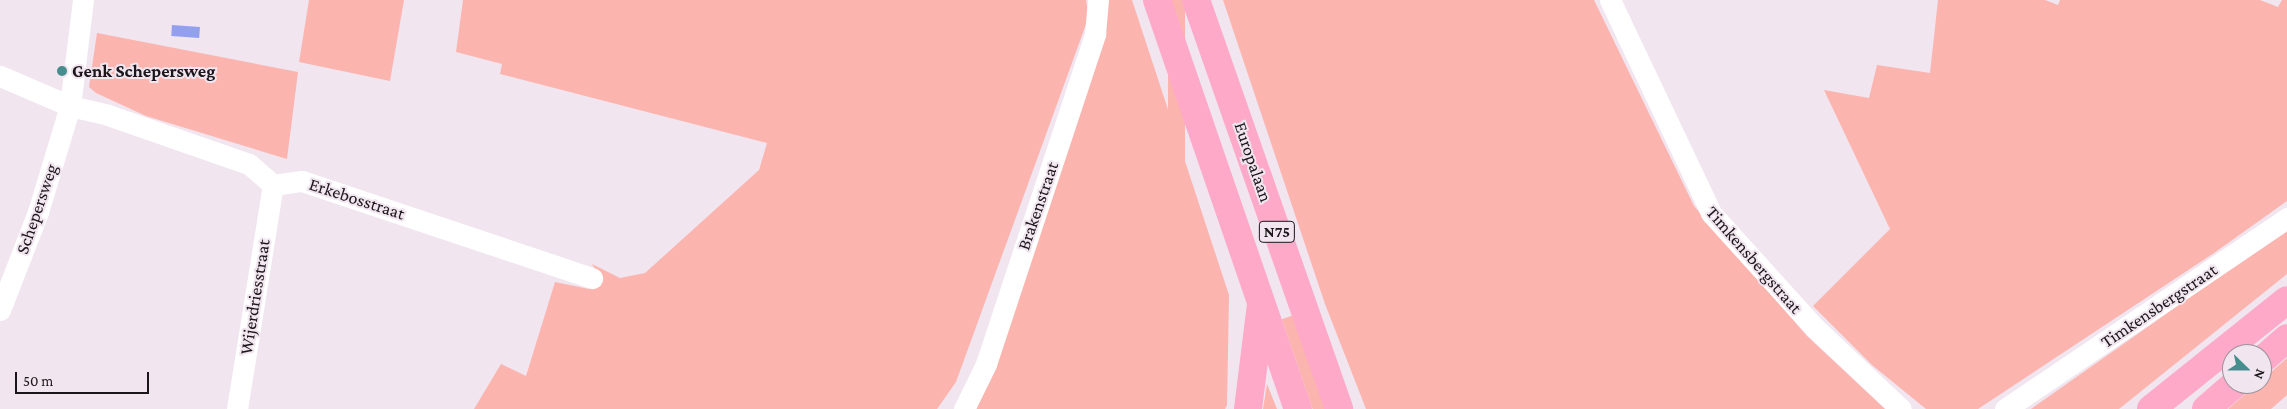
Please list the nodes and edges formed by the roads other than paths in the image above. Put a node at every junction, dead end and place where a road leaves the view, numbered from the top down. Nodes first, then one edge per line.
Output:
1 (84, 0) edge
2 (1098, 0) edge
3 (1157, 0) edge
4 (1196, 0) edge
5 (1610, 0) edge
6 (0, 76) edge
7 (70, 106) junction
8 (273, 185) junction
9 (2287, 218) edge
10 (592, 278) dead end
11 (1262, 300) junction
12 (2287, 300) edge
13 (0, 310) edge
14 (2287, 338) edge
15 (1318, 349) junction
16 (2272, 351) edge
17 (2223, 394) edge
18 (237, 409) edge
19 (964, 409) edge
20 (1248, 409) edge
21 (1298, 409) edge
22 (1339, 409) edge
23 (1353, 409) edge
24 (1901, 409) edge
25 (2005, 409) edge
26 (2151, 409) edge
27 (2206, 409) edge

1 - 7 street, Schepersweg
2 - 19 street, Brakenstraat
3 - 11 highway, N75
4 - 15 highway, Europalaan / N75
5 - 24 street, Timkensbergstraat
6 - 7 street
7 - 8 street
7 - 13 street, Schepersweg
8 - 10 street, Erkebosstraat
8 - 18 street, Wijerdriesstraat
9 - 25 street, Timkensbergstraat
11 - 20 highway
11 - 21 highway, N75
12 - 26 highway
14 - 16 highway
15 - 22 highway, Europalaan / N75
15 - 23 highway
17 - 27 highway

